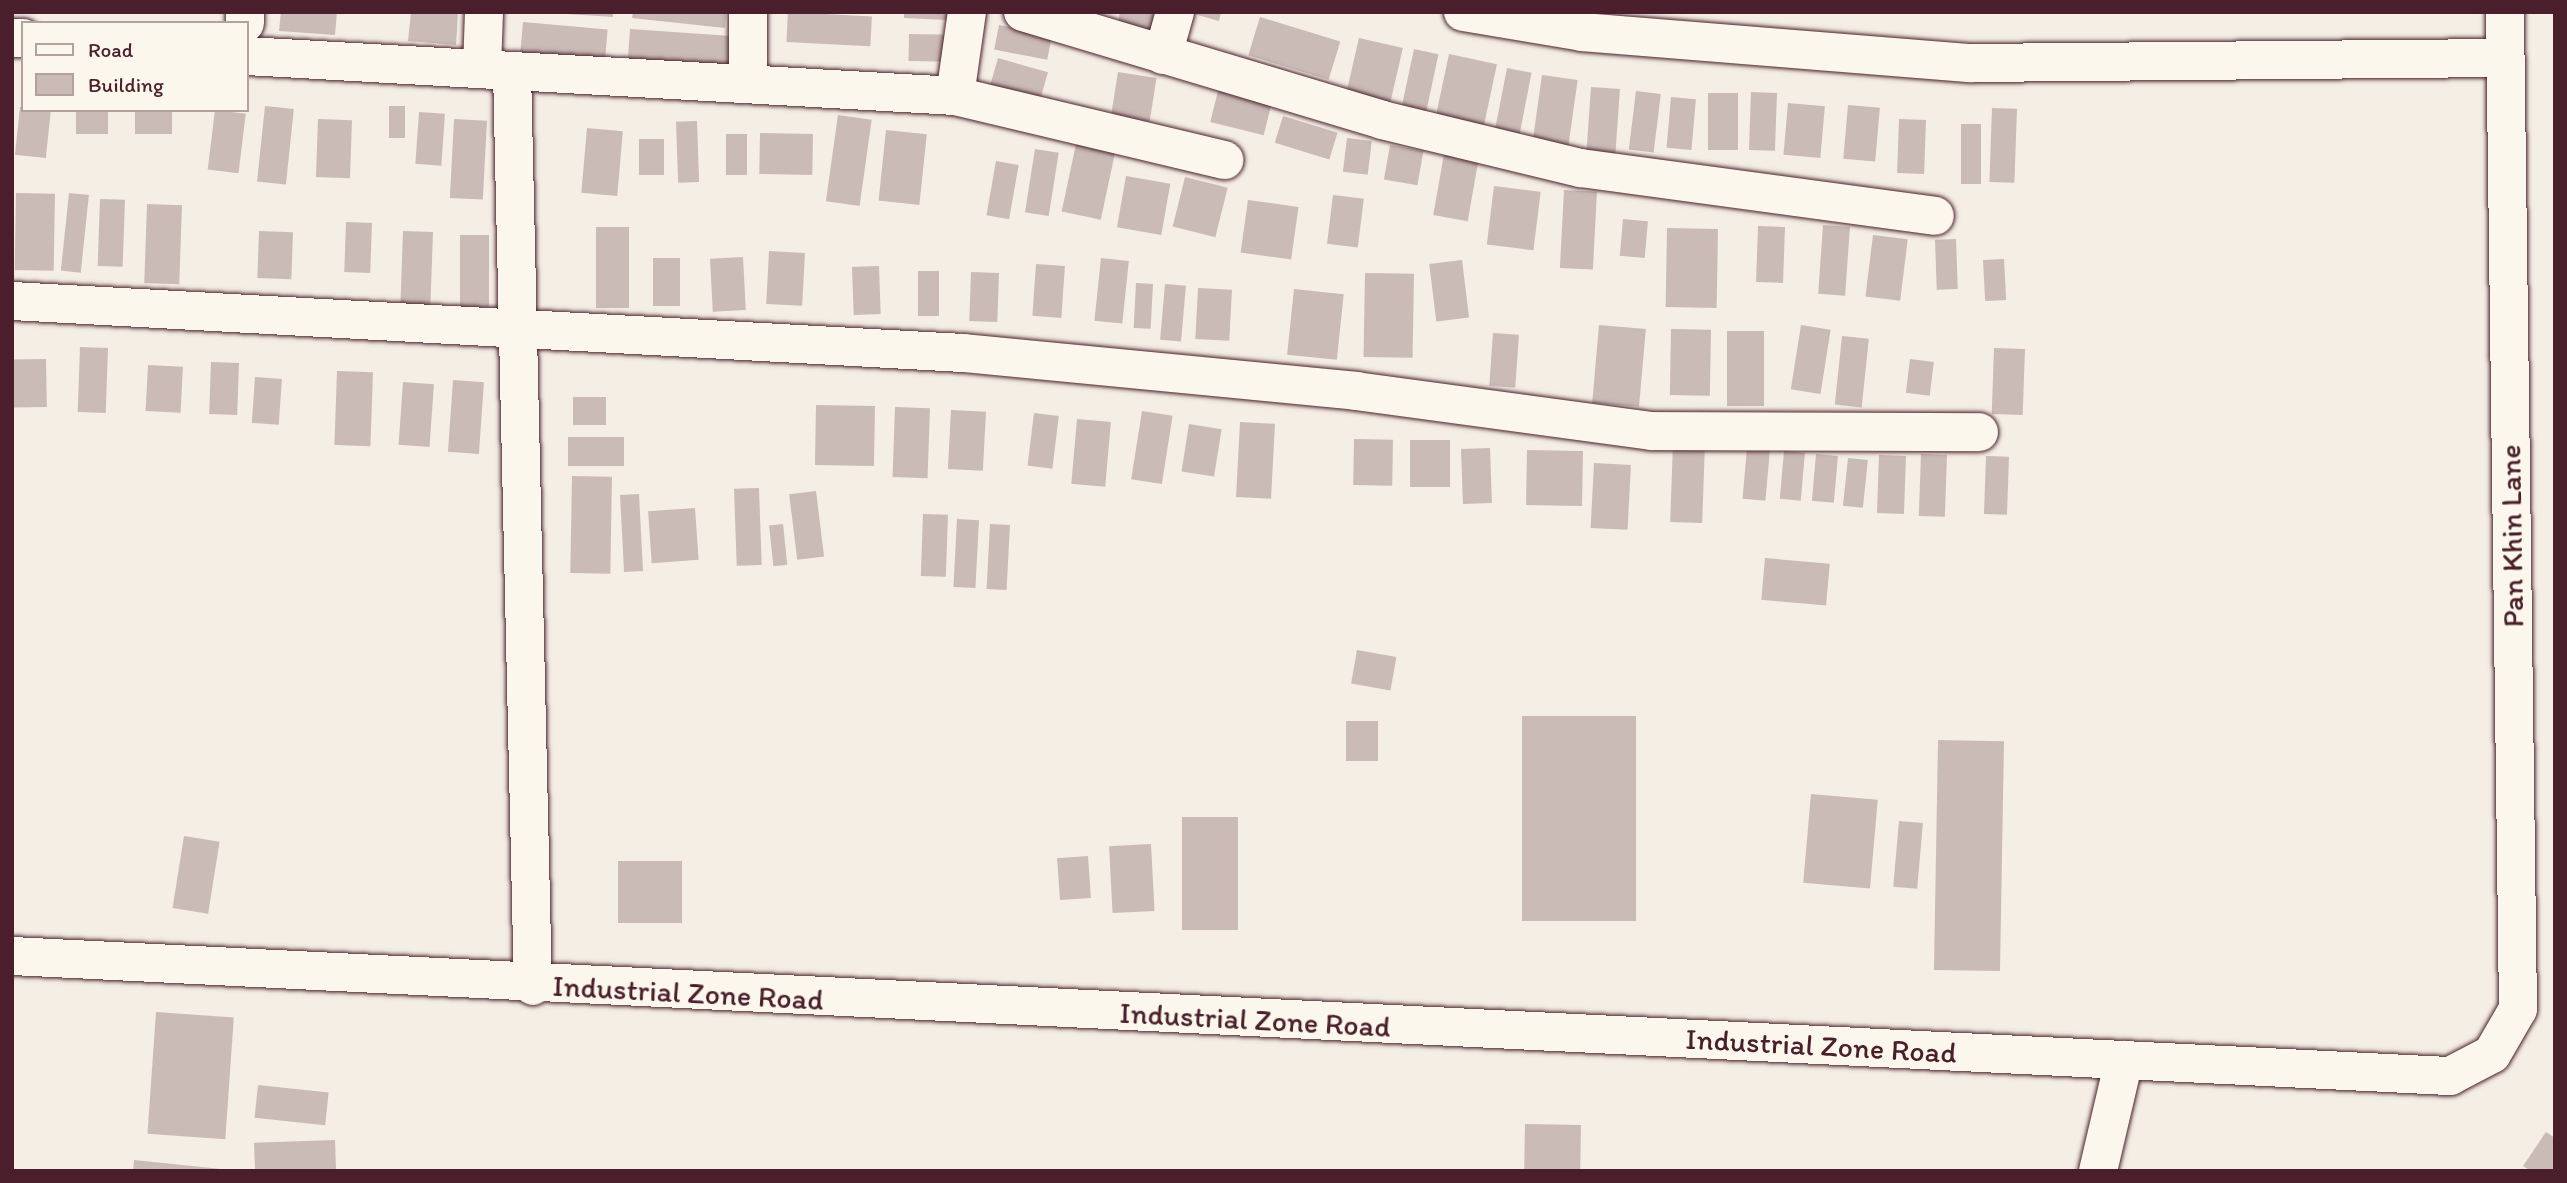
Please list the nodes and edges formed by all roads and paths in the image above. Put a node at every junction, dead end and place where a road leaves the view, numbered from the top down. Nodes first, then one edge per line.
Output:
1 (484, 12) edge
2 (748, 12) edge
3 (967, 12) edge
4 (1023, 12) edge
5 (1175, 12) edge
6 (1463, 12) edge
7 (2505, 12) edge
8 (1164, 55) junction
9 (248, 56) edge
10 (2505, 58) junction
11 (497, 70) junction
12 (748, 84) junction
13 (954, 96) junction
14 (1224, 160) dead end
15 (1935, 216) dead end
16 (12, 301) edge
17 (518, 331) junction
18 (1979, 432) dead end
19 (12, 956) edge
20 (533, 986) junction
21 (2492, 1054) joint
22 (2124, 1060) junction
23 (2098, 1171) edge

1 - 11 street
2 - 12 street
3 - 13 street
4 - 8 street
5 - 8 street
6 - 10 street
7 - 10 street, Pan Khin Lane
8 - 15 street
9 - 11 street
10 - 21 street, Pan Khin Lane
11 - 12 street
11 - 17 street
12 - 13 street
13 - 14 street
16 - 17 street
17 - 18 street
17 - 20 street
19 - 20 street, Industrial Zone Road
20 - 22 street, Industrial Zone Road
21 - 22 street, Industrial Zone Road
22 - 23 street

